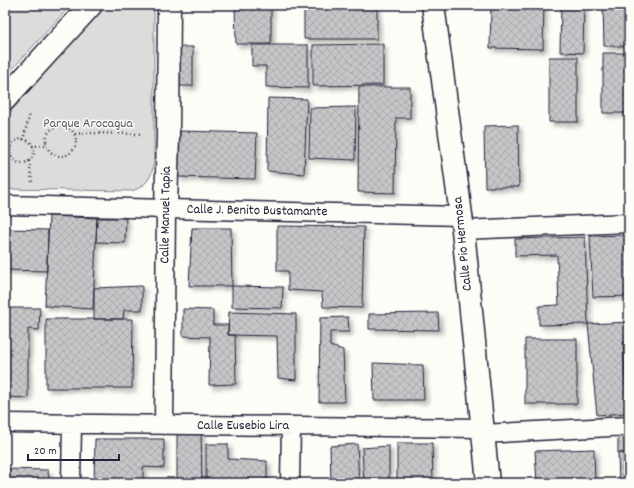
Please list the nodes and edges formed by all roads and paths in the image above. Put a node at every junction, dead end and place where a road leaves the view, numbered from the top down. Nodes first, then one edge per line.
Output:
1 (9, 5) edge
2 (91, 5) edge
3 (169, 5) edge
4 (433, 5) edge
5 (5, 8) edge
6 (5, 100) edge
7 (75, 134) junction
8 (143, 134) dead end
9 (46, 145) junction
10 (32, 146) junction
11 (5, 205) edge
12 (166, 209) junction
13 (462, 223) junction
14 (629, 223) edge
15 (5, 423) edge
16 (72, 424) junction
17 (164, 425) junction
18 (291, 426) junction
19 (629, 426) edge
20 (482, 431) junction
21 (71, 483) edge
22 (290, 483) edge
23 (488, 483) edge

1 - 5 path
2 - 6 street
3 - 12 street, Calle Manuel Tapia
4 - 13 street, Calle Pio Hermosa
7 - 8 path
7 - 9 path
7 - 9 path
9 - 10 path
10 - 10 path
11 - 12 lane, Calle J. Benito Bustamante
12 - 13 lane, Calle J. Benito Bustamante
12 - 17 lane, Calle Manuel Tapia
13 - 14 lane, Calle J. Benito Bustamante
13 - 20 street, Calle Pio Hermosa
15 - 16 lane, Calle Eusebio Lira
16 - 17 lane, Calle Eusebio Lira
16 - 21 lane
17 - 18 lane, Calle Eusebio Lira
18 - 20 lane, Calle Eusebio Lira
18 - 22 lane
19 - 20 lane, Calle Eusebio Lira
20 - 23 street, Calle Pio Hermosa

